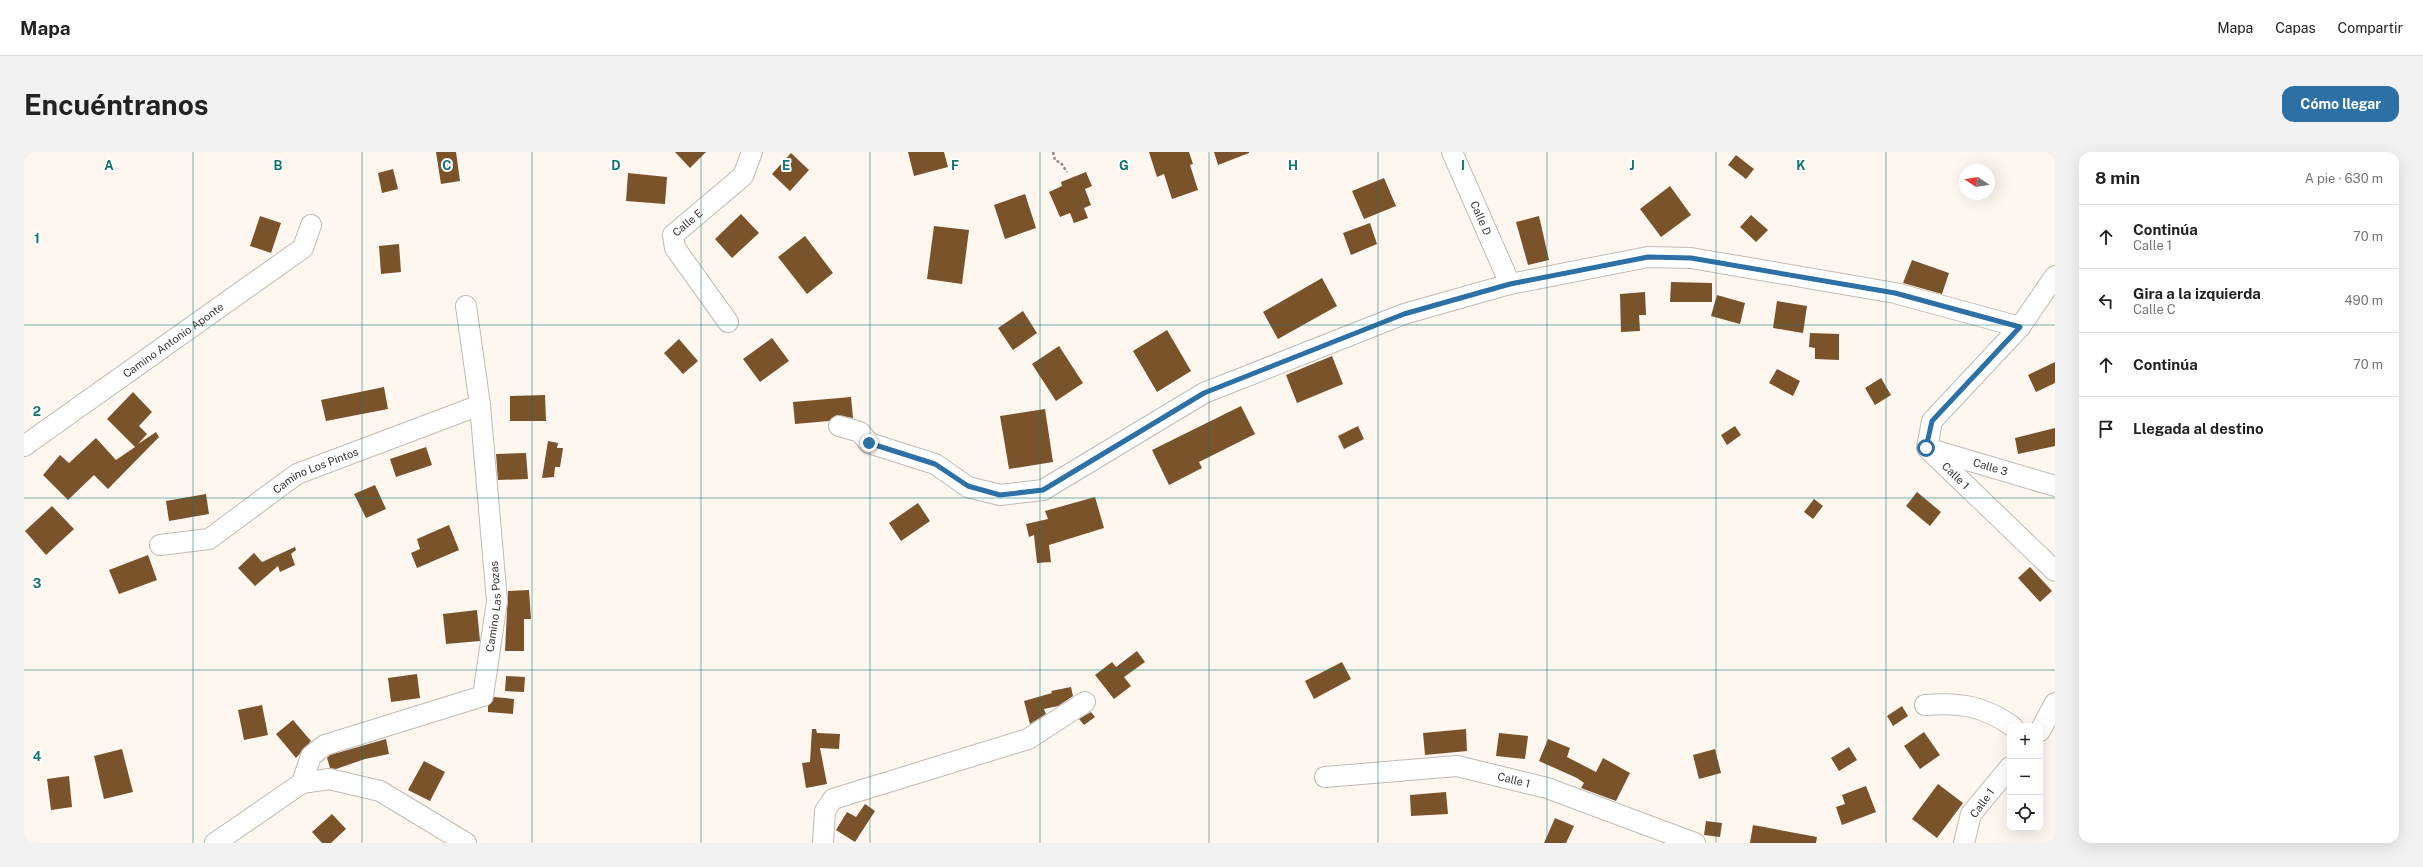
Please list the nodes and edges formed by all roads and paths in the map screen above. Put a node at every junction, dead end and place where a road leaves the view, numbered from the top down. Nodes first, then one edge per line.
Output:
1 (752, 152) edge
2 (1053, 152) edge
3 (1452, 152) edge
4 (1067, 172) dead end
5 (311, 225) dead end
6 (2055, 276) edge
7 (1510, 284) junction
8 (466, 306) dead end
9 (728, 322) dead end
10 (2020, 327) junction
11 (480, 405) junction
12 (839, 426) dead end
13 (24, 446) edge
14 (1926, 448) junction
15 (2055, 486) edge
16 (160, 544) dead end
17 (2055, 571) edge
18 (1085, 702) dead end
19 (2055, 703) edge
20 (1925, 706) dead end
21 (2008, 723) edge
22 (2043, 725) edge
23 (2007, 771) edge
24 (1325, 777) dead end
25 (302, 783) junction
26 (215, 843) edge
27 (466, 843) edge
28 (823, 843) edge
29 (1695, 843) edge
30 (1964, 843) edge

1 - 9 street, Calle E
2 - 4 path
3 - 7 street, Calle D
5 - 13 street, Camino Antonio Aponte
6 - 10 street
7 - 10 street
7 - 12 street
8 - 11 street, Camino Las Pozas
10 - 14 street
11 - 16 street, Camino Los Pintos
11 - 25 street, Camino Las Pozas
14 - 15 street, Calle 3
14 - 17 street, Calle 1
18 - 28 street
19 - 22 street
20 - 21 street
23 - 30 street, Calle 1
24 - 29 street, Calle 1
25 - 26 street
25 - 27 street

